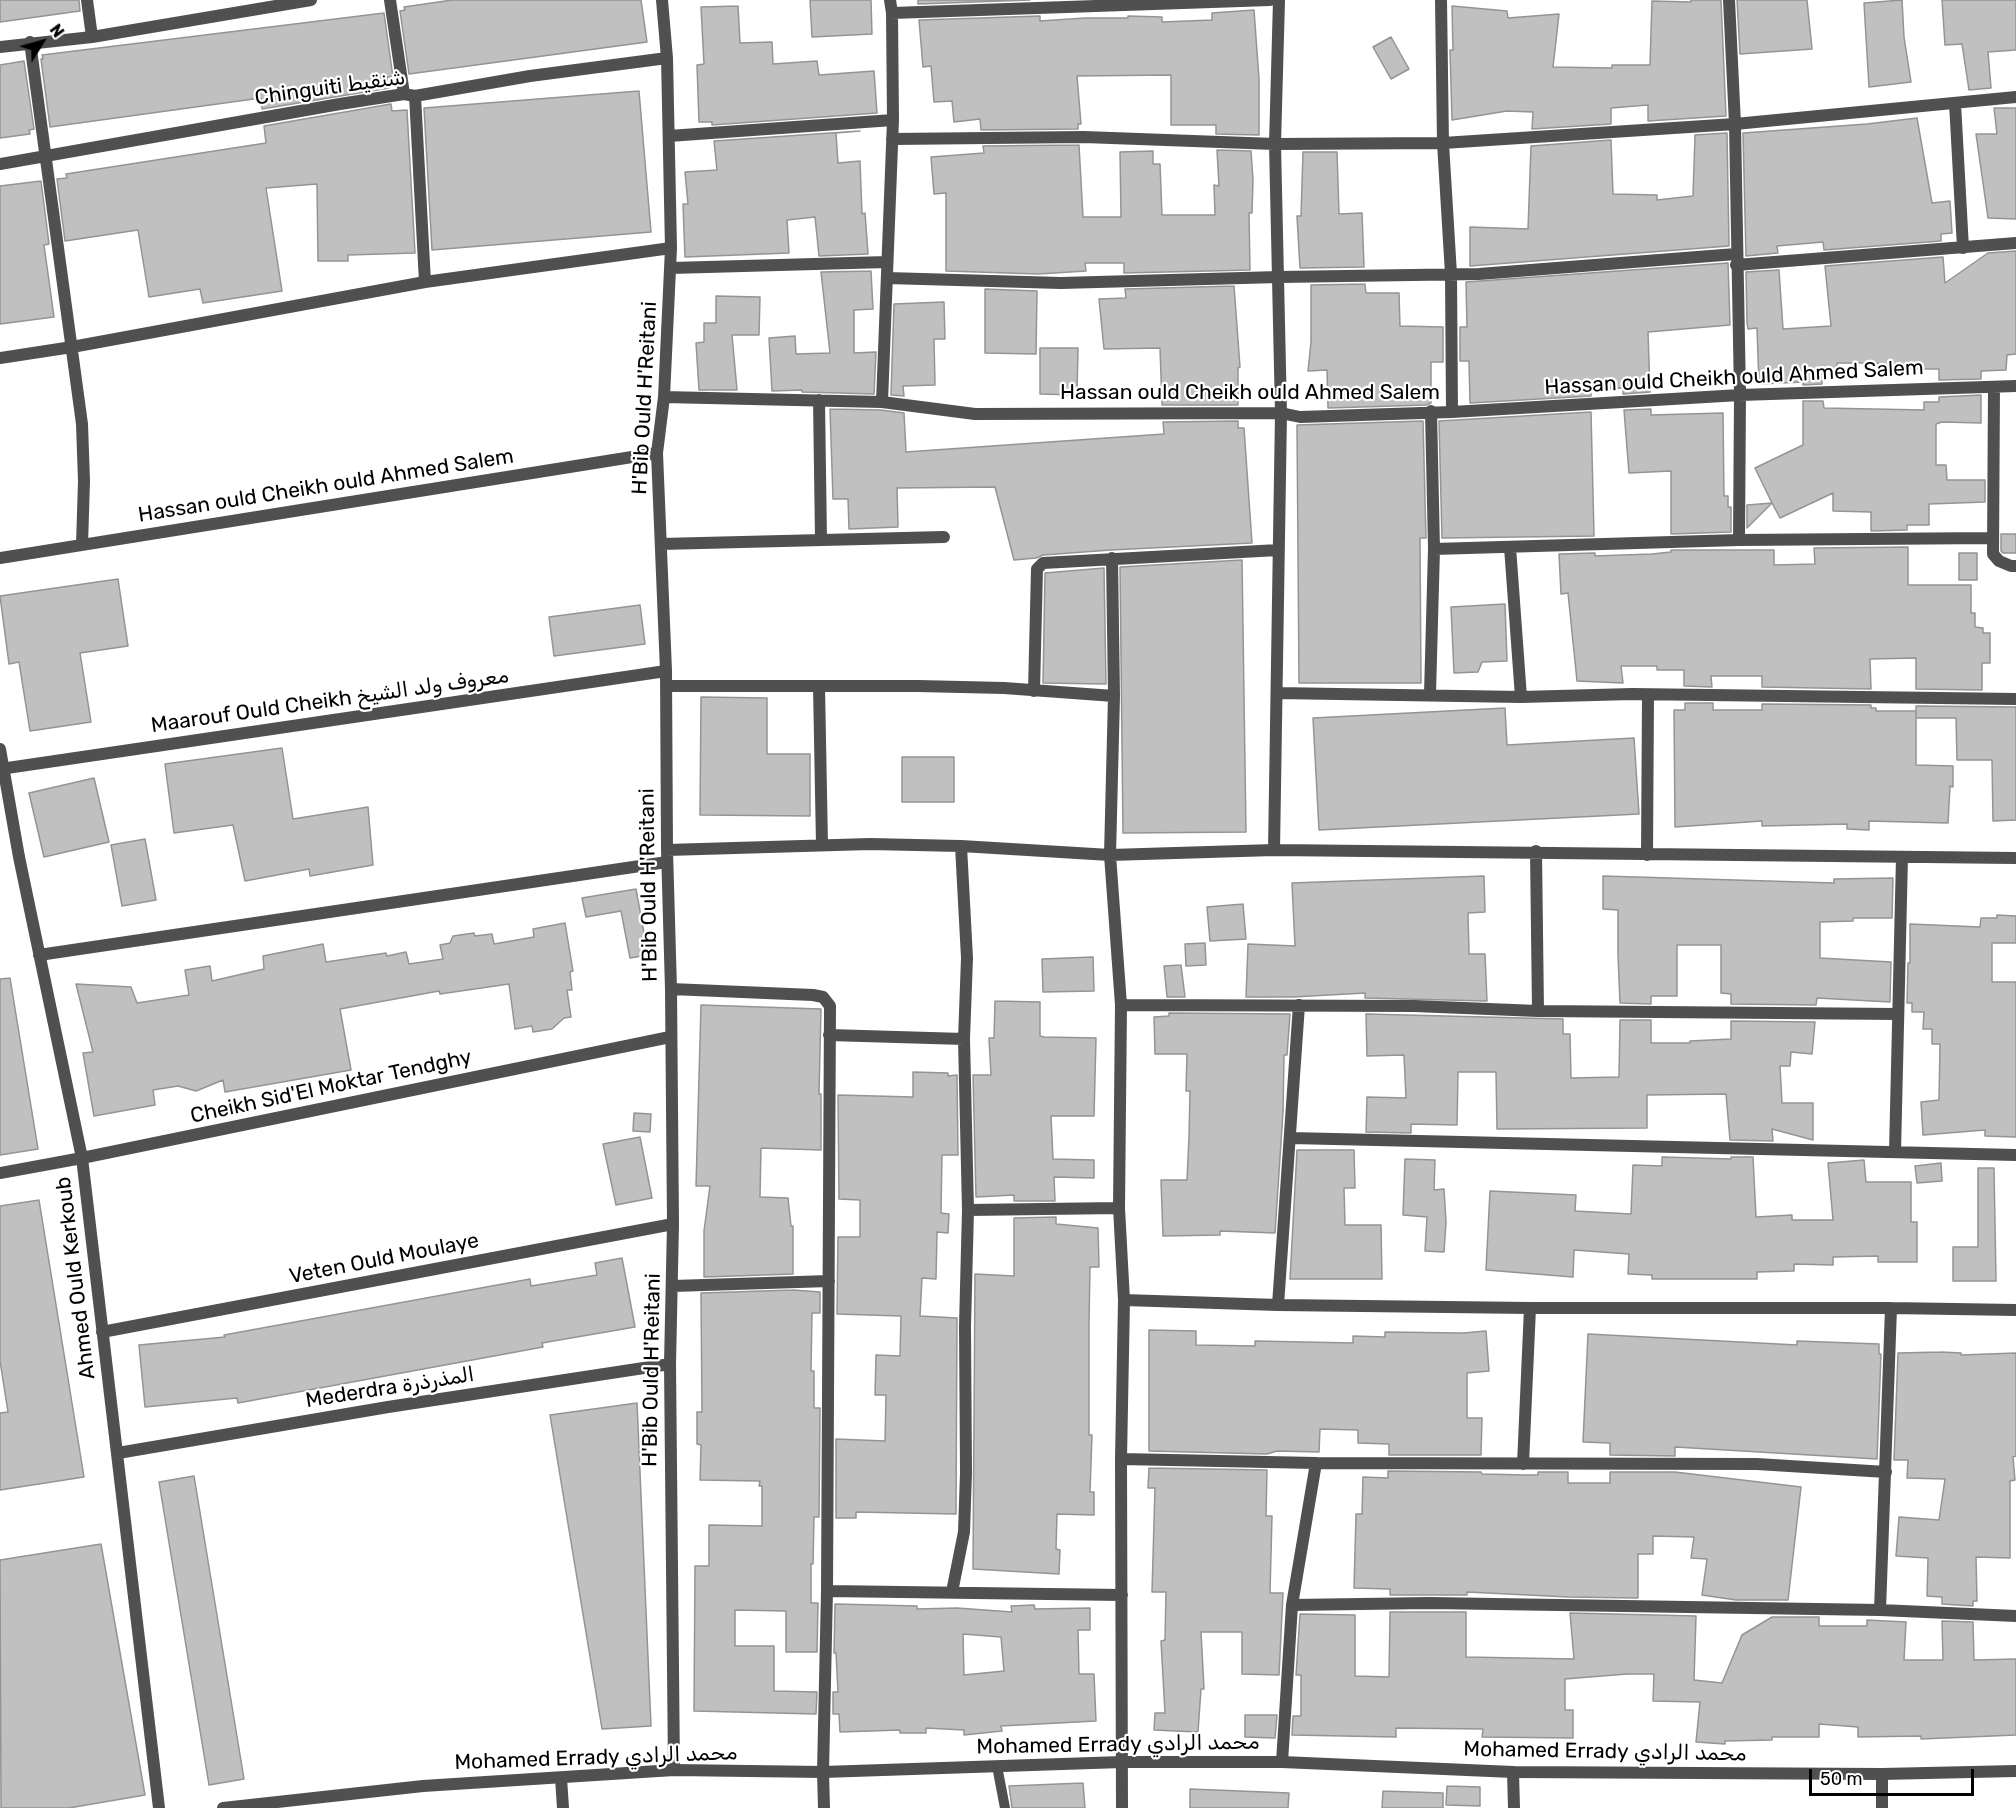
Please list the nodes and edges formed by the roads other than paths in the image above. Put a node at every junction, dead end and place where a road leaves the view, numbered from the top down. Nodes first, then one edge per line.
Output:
1 (87, 0) edge
2 (311, 0) edge
3 (390, 0) edge
4 (662, 0) edge
5 (1270, 0) edge
6 (1279, 0) edge
7 (1441, 0) edge
8 (1729, 0) edge
9 (891, 6) edge
10 (92, 37) junction
11 (30, 42) junction
12 (0, 46) edge
13 (666, 58) junction
14 (409, 95) junction
15 (2016, 97) edge
16 (1955, 103) junction
17 (893, 120) junction
18 (1735, 124) junction
19 (669, 136) junction
20 (892, 139) junction
21 (1443, 143) junction
22 (1275, 144) junction
23 (45, 156) junction
24 (0, 164) edge
25 (2016, 243) edge
26 (671, 248) junction
27 (1963, 248) junction
28 (1736, 260) junction
29 (887, 262) junction
30 (671, 268) junction
31 (1451, 274) junction
32 (1279, 277) junction
33 (887, 278) junction
34 (425, 282) junction
35 (72, 347) junction
36 (0, 358) edge
37 (2016, 386) edge
38 (1994, 387) junction
39 (1740, 395) junction
40 (664, 397) junction
41 (819, 400) junction
42 (882, 402) junction
43 (1431, 411) junction
44 (1452, 412) junction
45 (1281, 413) junction
46 (657, 453) junction
47 (944, 537) dead end
48 (1992, 538) junction
49 (821, 540) junction
50 (1739, 540) junction
51 (661, 544) junction
52 (82, 545) junction
53 (1510, 547) junction
54 (1434, 549) junction
55 (1278, 550) junction
56 (0, 558) edge
57 (1112, 558) junction
58 (2016, 566) edge
59 (666, 671) junction
60 (666, 686) junction
61 (819, 686) junction
62 (1034, 691) junction
63 (1277, 693) junction
64 (1430, 694) junction
65 (1648, 695) junction
66 (1114, 696) junction
67 (1521, 697) junction
68 (2016, 699) edge
69 (0, 749) edge
70 (2, 769) edge
71 (822, 845) junction
72 (961, 846) junction
73 (1274, 850) junction
74 (1536, 851) junction
75 (1110, 855) junction
76 (1647, 855) junction
77 (667, 856) junction
78 (1902, 857) junction
79 (2016, 858) edge
80 (39, 955) junction
81 (671, 989) junction
82 (1121, 1005) junction
83 (1299, 1005) junction
84 (1538, 1011) junction
85 (1898, 1014) junction
86 (830, 1035) junction
87 (670, 1037) junction
88 (964, 1039) junction
89 (1291, 1138) junction
90 (1895, 1152) junction
91 (2016, 1155) edge
92 (82, 1158) junction
93 (0, 1173) edge
94 (1119, 1208) junction
95 (968, 1210) junction
96 (673, 1224) junction
97 (828, 1281) junction
98 (673, 1286) junction
99 (1124, 1300) junction
100 (1278, 1305) junction
101 (1530, 1308) junction
102 (1891, 1308) junction
103 (2016, 1310) edge
104 (102, 1332) junction
105 (670, 1364) junction
106 (118, 1452) junction
107 (1121, 1460) junction
108 (1316, 1463) junction
109 (1523, 1464) junction
110 (1886, 1472) junction
111 (826, 1591) junction
112 (952, 1592) junction
113 (1122, 1595) junction
114 (1292, 1605) junction
115 (1880, 1610) junction
116 (2016, 1616) edge
117 (1122, 1762) junction
118 (1282, 1762) junction
119 (997, 1766) junction
120 (674, 1770) junction
121 (2016, 1771) edge
122 (823, 1772) junction
123 (1513, 1772) junction
124 (1882, 1774) junction
125 (561, 1778) junction
126 (312, 1803) edge
127 (159, 1808) edge
128 (223, 1808) edge
129 (562, 1808) edge
130 (824, 1808) edge
131 (1005, 1808) edge
132 (1122, 1808) edge
133 (1514, 1808) edge
134 (1882, 1808) edge

1 - 10 street
2 - 10 street
3 - 14 street
4 - 13 street, H'Bib Ould H'Reitani
5 - 9 street
6 - 22 street
7 - 21 street
8 - 18 street
9 - 17 street
10 - 11 street
11 - 12 street
11 - 23 street
13 - 14 street, Chinguiti شنقيط
13 - 19 street, H'Bib Ould H'Reitani
14 - 23 street, Chinguiti شنقيط
14 - 34 street
15 - 16 street
16 - 18 street
16 - 27 street
17 - 19 street
17 - 20 street
18 - 21 street
18 - 28 street
19 - 26 street, H'Bib Ould H'Reitani
20 - 22 street
20 - 29 street
21 - 22 street
21 - 31 street
22 - 32 street
23 - 24 street, Chinguiti شنقيط
23 - 35 street
25 - 27 street
26 - 30 street, H'Bib Ould H'Reitani
26 - 34 street
27 - 28 street
28 - 31 street
28 - 39 street
29 - 30 street
29 - 33 street
30 - 40 street, H'Bib Ould H'Reitani
31 - 32 street
31 - 44 street
32 - 33 street
32 - 45 street
33 - 42 street
34 - 35 street
35 - 36 street
35 - 52 street
37 - 38 street, Hassan ould Cheikh ould Ahmed Salem
38 - 39 street, Hassan ould Cheikh ould Ahmed Salem
38 - 48 street
39 - 44 street, Hassan ould Cheikh ould Ahmed Salem
39 - 50 street
40 - 41 street, Hassan ould Cheikh ould Ahmed Salem
40 - 46 street, H'Bib Ould H'Reitani
41 - 42 street, Hassan ould Cheikh ould Ahmed Salem
41 - 49 street
42 - 45 street, Hassan ould Cheikh ould Ahmed Salem
43 - 44 street, Hassan ould Cheikh ould Ahmed Salem
43 - 45 street, Hassan ould Cheikh ould Ahmed Salem
43 - 54 street
45 - 55 street
46 - 51 street, H'Bib Ould H'Reitani
46 - 52 street, Hassan ould Cheikh ould Ahmed Salem
47 - 49 street
48 - 50 street
48 - 58 street
49 - 51 street
50 - 53 street
51 - 59 street, H'Bib Ould H'Reitani
52 - 56 street, Hassan ould Cheikh ould Ahmed Salem
53 - 54 street
53 - 67 street
54 - 64 street
55 - 57 street
55 - 63 street
57 - 62 street
57 - 66 street
59 - 60 street, H'Bib Ould H'Reitani
59 - 70 street, Maarouf Ould Cheikh معروف ولد الشيخ
60 - 61 street
60 - 77 street, H'Bib Ould H'Reitani
61 - 62 street
61 - 71 street
62 - 66 street
63 - 64 street
63 - 73 street
64 - 67 street
65 - 67 street
65 - 68 street
65 - 76 street
66 - 75 street
69 - 70 street, Ahmed Ould Kerkoub
70 - 80 street, Ahmed Ould Kerkoub
71 - 72 street
71 - 77 street
72 - 75 street
72 - 88 street
73 - 74 street
73 - 75 street
74 - 76 street
74 - 84 street
75 - 82 street
76 - 78 street
77 - 80 street
77 - 81 street, H'Bib Ould H'Reitani
78 - 79 street
78 - 85 street
80 - 92 street, Ahmed Ould Kerkoub
81 - 86 street
81 - 87 street, H'Bib Ould H'Reitani
82 - 83 street
82 - 94 street
83 - 84 street
83 - 89 street
84 - 85 street
85 - 90 street
86 - 88 street
86 - 97 street
87 - 92 street, Cheikh Sid'El Moktar Tendghy
87 - 96 street, H'Bib Ould H'Reitani
88 - 95 street
89 - 90 street
89 - 100 street
90 - 91 street
92 - 93 street, Cheikh Sid'El Moktar Tendghy
92 - 104 street, Ahmed Ould Kerkoub
94 - 95 street
94 - 99 street
95 - 112 street
96 - 98 street, H'Bib Ould H'Reitani
96 - 104 street, Veten Ould Moulaye
97 - 98 street
97 - 111 street
98 - 105 street, H'Bib Ould H'Reitani
99 - 100 street
99 - 107 street
100 - 101 street
101 - 102 street
101 - 109 street
102 - 103 street
102 - 110 street
104 - 106 street, Ahmed Ould Kerkoub
105 - 106 street, Mederdra المذرذرة
105 - 120 street, H'Bib Ould H'Reitani
106 - 127 street, Ahmed Ould Kerkoub
107 - 108 street
107 - 113 street
108 - 109 street
108 - 114 street
109 - 110 street
110 - 115 street
111 - 112 street
111 - 122 street
112 - 113 street
113 - 117 street
114 - 115 street
114 - 118 street
115 - 116 street
117 - 118 street, Mohamed Errady محمد الرادي
117 - 119 street, Mohamed Errady محمد الرادي
117 - 132 street
118 - 123 street, Mohamed Errady محمد الرادي
119 - 122 street, Mohamed Errady محمد الرادي
119 - 131 lane
120 - 122 street, Mohamed Errady محمد الرادي
120 - 125 street, Mohamed Errady محمد الرادي
121 - 124 street, Mohamed Errady محمد الرادي
122 - 130 street
123 - 124 street, Mohamed Errady محمد الرادي
123 - 133 street
124 - 134 street
125 - 126 street, Mohamed Errady محمد الرادي
125 - 129 street
126 - 128 street, Mohamed Errady محمد الرادي

